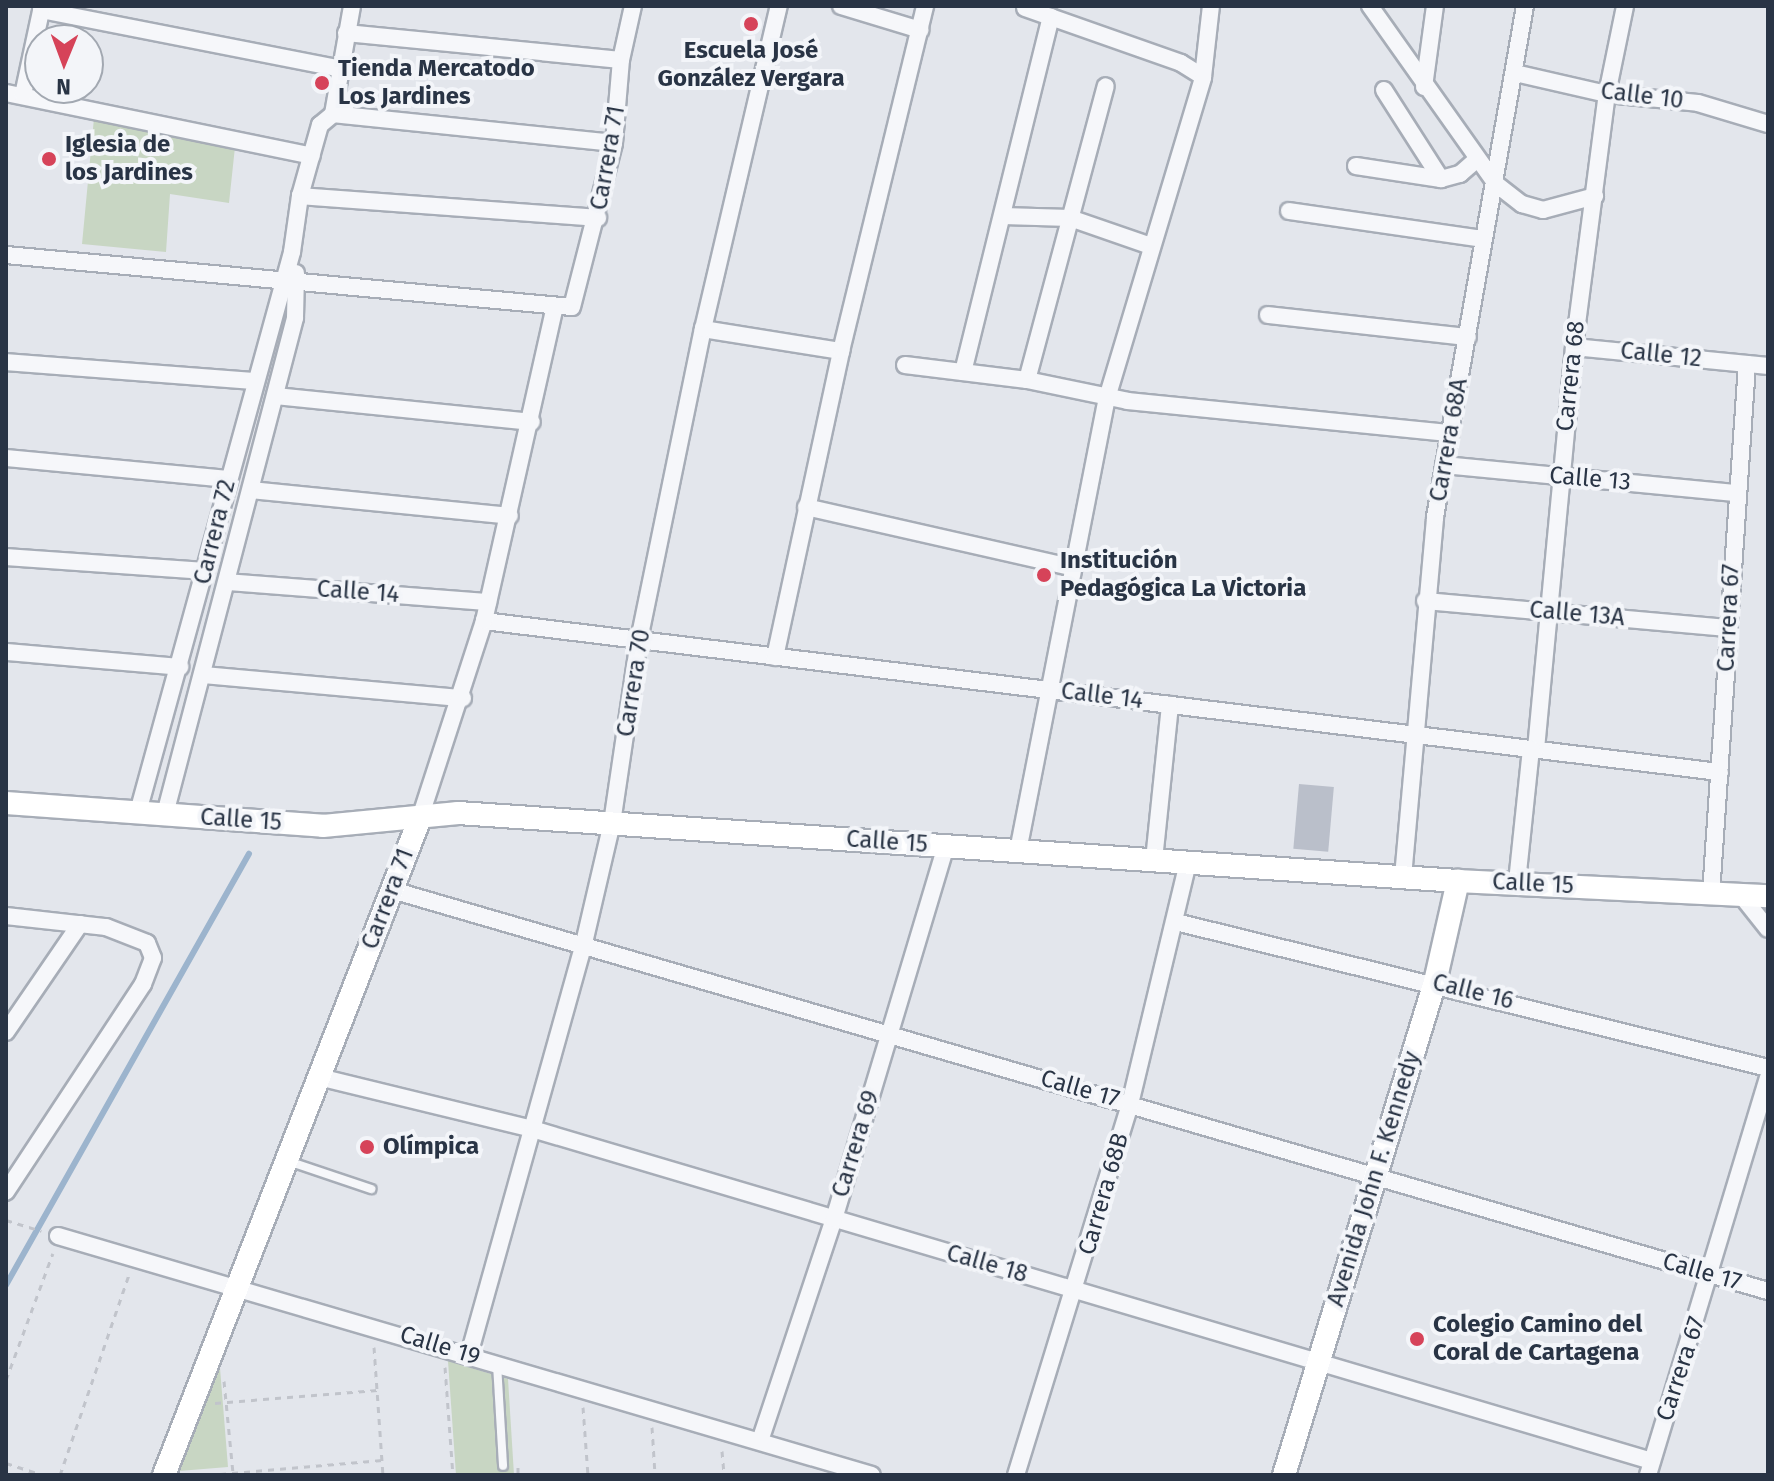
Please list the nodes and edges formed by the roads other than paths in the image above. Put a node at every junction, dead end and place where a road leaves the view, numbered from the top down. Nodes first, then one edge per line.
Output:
1 (352, 6) edge
2 (633, 6) edge
3 (779, 6) edge
4 (841, 6) edge
5 (925, 6) edge
6 (1072, 6) edge
7 (1211, 6) edge
8 (1370, 6) edge
9 (1435, 6) edge
10 (1525, 6) edge
11 (1625, 6) edge
12 (42, 8) edge
13 (1025, 8) dead end
14 (1051, 17) junction
15 (1070, 24) junction
16 (920, 30) junction
17 (346, 33) junction
18 (621, 60) junction
19 (341, 69) junction
20 (1515, 73) junction
21 (1203, 77) junction
22 (1106, 86) dead end
23 (1424, 87) junction
24 (1384, 90) dead end
25 (14, 94) edge
26 (1607, 94) junction
27 (333, 114) junction
28 (1768, 124) edge
29 (614, 143) junction
30 (312, 156) junction
31 (1477, 159) junction
32 (1356, 166) dead end
33 (1441, 179) junction
34 (1496, 184) junction
35 (300, 196) junction
36 (1595, 196) junction
37 (1289, 211) dead end
38 (1003, 216) junction
39 (598, 218) junction
40 (1070, 218) junction
41 (1483, 239) junction
42 (1151, 246) junction
43 (292, 252) junction
44 (6, 255) edge
45 (281, 280) junction
46 (298, 282) junction
47 (564, 307) junction
48 (1268, 315) dead end
49 (703, 329) junction
50 (1468, 337) junction
51 (1574, 347) junction
52 (841, 351) junction
53 (6, 362) edge
54 (1747, 364) junction
55 (905, 365) dead end
56 (1768, 366) edge
57 (963, 372) junction
58 (1027, 380) junction
59 (255, 381) junction
60 (276, 396) junction
61 (1107, 398) junction
62 (532, 422) junction
63 (1450, 433) junction
64 (6, 458) edge
65 (1444, 465) junction
66 (1560, 476) junction
67 (228, 479) junction
68 (251, 490) junction
69 (1735, 493) junction
70 (806, 507) junction
71 (510, 516) junction
72 (6, 557) edge
73 (1071, 567) junction
74 (205, 571) junction
75 (227, 582) junction
76 (1425, 601) junction
77 (488, 602) junction
78 (1547, 612) junction
79 (484, 621) junction
80 (1728, 628) junction
81 (639, 640) junction
82 (6, 652) edge
83 (775, 657) junction
84 (180, 667) junction
85 (203, 675) junction
86 (1050, 690) junction
87 (463, 698) junction
88 (1170, 705) junction
89 (1415, 734) junction
90 (1534, 749) junction
91 (1720, 772) junction
92 (6, 803) edge
93 (138, 812) junction
94 (165, 814) junction
95 (420, 818) junction
96 (612, 823) junction
97 (946, 846) junction
98 (1018, 851) junction
99 (1154, 860) junction
100 (1188, 863) junction
101 (1403, 877) junction
102 (1458, 881) junction
103 (1517, 882) junction
104 (392, 890) junction
105 (1711, 894) junction
106 (1741, 895) junction
107 (1768, 895) edge
108 (6, 916) edge
109 (1176, 922) junction
110 (80, 924) junction
111 (1768, 929) edge
112 (584, 943) junction
113 (1435, 982) junction
114 (6, 1032) edge
115 (889, 1033) junction
116 (1768, 1068) edge
117 (319, 1077) junction
118 (1768, 1078) edge
119 (1130, 1104) junction
120 (529, 1128) junction
121 (286, 1160) junction
122 (1375, 1176) junction
123 (371, 1189) dead end
124 (6, 1192) edge
125 (834, 1219) junction
126 (60, 1243) road end
127 (1711, 1274) junction
128 (238, 1285) junction
129 (1076, 1290) junction
130 (1768, 1291) edge
131 (469, 1355) junction
132 (497, 1363) junction
133 (1318, 1365) junction
134 (760, 1441) junction
135 (503, 1466) dead end
136 (1650, 1468) edge
137 (164, 1475) edge
138 (872, 1475) edge
139 (1016, 1475) edge
140 (1284, 1475) edge

1 - 17 street, Carrera 72
2 - 18 street, Carrera 71
3 - 49 street, Carrera 70
4 - 16 street
5 - 16 street
6 - 15 street
7 - 21 street
8 - 23 street
9 - 23 street
10 - 20 street, Carrera 68A
11 - 26 street, Carrera 68
12 - 19 street
12 - 25 street
13 - 14 street
14 - 15 street
14 - 38 street
15 - 21 street
16 - 52 street
17 - 18 street
17 - 19 street, Carrera 72
18 - 29 street, Carrera 71
19 - 27 street, Carrera 72
20 - 26 street, Calle 10
20 - 34 street, Carrera 68A
21 - 42 street
22 - 40 street
23 - 31 street
24 - 33 street
25 - 30 street
26 - 28 street, Calle 10
26 - 36 street, Carrera 68
27 - 29 street
27 - 30 street, Carrera 72
29 - 39 street, Carrera 71
30 - 35 street, Carrera 72
31 - 33 street
31 - 34 street
32 - 33 street
34 - 36 street
34 - 41 street, Carrera 68A
35 - 39 street
35 - 43 street, Carrera 72
36 - 51 street, Carrera 68
37 - 41 street
38 - 40 street
38 - 57 street
39 - 47 street, Carrera 71
40 - 42 street
40 - 58 street
41 - 50 street, Carrera 68A
42 - 61 street
43 - 45 street, Carrera 72
43 - 46 street, Carrera 72
44 - 45 street
45 - 46 street
45 - 59 street, Carrera 72
46 - 47 street
46 - 60 street, Carrera 72
47 - 62 street, Carrera 71
48 - 50 street
49 - 52 street
49 - 81 street, Carrera 70
50 - 63 street, Carrera 68A
51 - 54 street, Calle 12
51 - 66 street, Carrera 68
52 - 70 street
53 - 59 street
54 - 56 street
54 - 69 street, Carrera 67
55 - 57 street
57 - 58 street
58 - 61 street
59 - 67 street, Carrera 72
60 - 62 street
60 - 68 street, Carrera 72
61 - 63 street
61 - 73 street
62 - 71 street, Carrera 71
63 - 65 street, Carrera 68A
64 - 67 street
65 - 66 street, Calle 13
65 - 76 street, Carrera 68A
66 - 69 street, Calle 13
66 - 78 street, Carrera 68
67 - 74 street, Carrera 72
68 - 71 street
68 - 75 street, Carrera 72
69 - 80 street, Carrera 67
70 - 73 street
70 - 83 street
71 - 77 street, Carrera 71
72 - 74 street
73 - 86 street
74 - 84 street, Carrera 72
75 - 77 street, Calle 14
75 - 85 street, Carrera 72
76 - 78 street, Calle 13A
76 - 89 street, Carrera 68A
77 - 79 street, Carrera 71
78 - 80 street, Calle 13A
78 - 90 street, Carrera 68
79 - 81 street, Calle 14
79 - 87 street, Carrera 71
80 - 91 street, Carrera 67
81 - 83 street, Calle 14
81 - 96 street, Carrera 70
82 - 84 street
83 - 86 street, Calle 14
84 - 93 street, Carrera 72
85 - 87 street
85 - 94 street, Carrera 72
86 - 88 street, Calle 14
86 - 98 street
87 - 95 street, Carrera 71
88 - 89 street, Calle 14
88 - 99 street
89 - 90 street, Calle 14
89 - 101 street, Carrera 68A
90 - 91 street, Calle 14
90 - 103 street, Carrera 68
91 - 105 street, Carrera 67
92 - 93 street, Calle 15
93 - 94 street, Calle 15
94 - 95 street, Calle 15
95 - 96 street, Calle 15
95 - 104 street, Carrera 71
96 - 97 street, Calle 15
96 - 112 street, Carrera 70
97 - 98 street, Calle 15
97 - 115 street, Carrera 69
98 - 99 street, Calle 15
99 - 100 street, Calle 15
100 - 101 street, Calle 15
100 - 109 street, Carrera 68B
101 - 102 street, Calle 15
102 - 103 street, Calle 15
102 - 113 street, Avenida John F. Kennedy
103 - 105 street, Calle 15
104 - 112 street, Calle 17
104 - 117 street, Carrera 71
105 - 106 street, Calle 15
106 - 107 street, Calle 15
106 - 111 street
108 - 110 street
109 - 113 street, Calle 16
109 - 119 street, Carrera 68B
110 - 114 street
110 - 124 street
112 - 115 street, Calle 17
112 - 120 street, Carrera 70
113 - 116 street, Calle 16
113 - 122 street, Avenida John F. Kennedy
115 - 119 street, Calle 17
115 - 125 street, Carrera 69
117 - 120 street, Calle 18
117 - 121 street, Carrera 71
118 - 127 street, Carrera 67
119 - 122 street, Calle 17
119 - 129 street, Carrera 68B
120 - 125 street, Calle 18
120 - 131 street, Carrera 70
121 - 123 lane
121 - 128 street, Carrera 71
122 - 127 street, Calle 17
122 - 133 street, Avenida John F. Kennedy
125 - 129 street, Calle 18
125 - 134 street, Carrera 69
126 - 128 street, Calle 19
127 - 130 street, Calle 17
127 - 136 street, Carrera 67
128 - 131 street, Calle 19
128 - 137 street, Carrera 71
129 - 133 street, Calle 18
129 - 139 street, Carrera 68B
131 - 132 street, Calle 19
132 - 134 street, Calle 19
132 - 135 lane
133 - 136 street, Calle 18
133 - 140 street, Avenida John F. Kennedy
134 - 138 street, Calle 19

